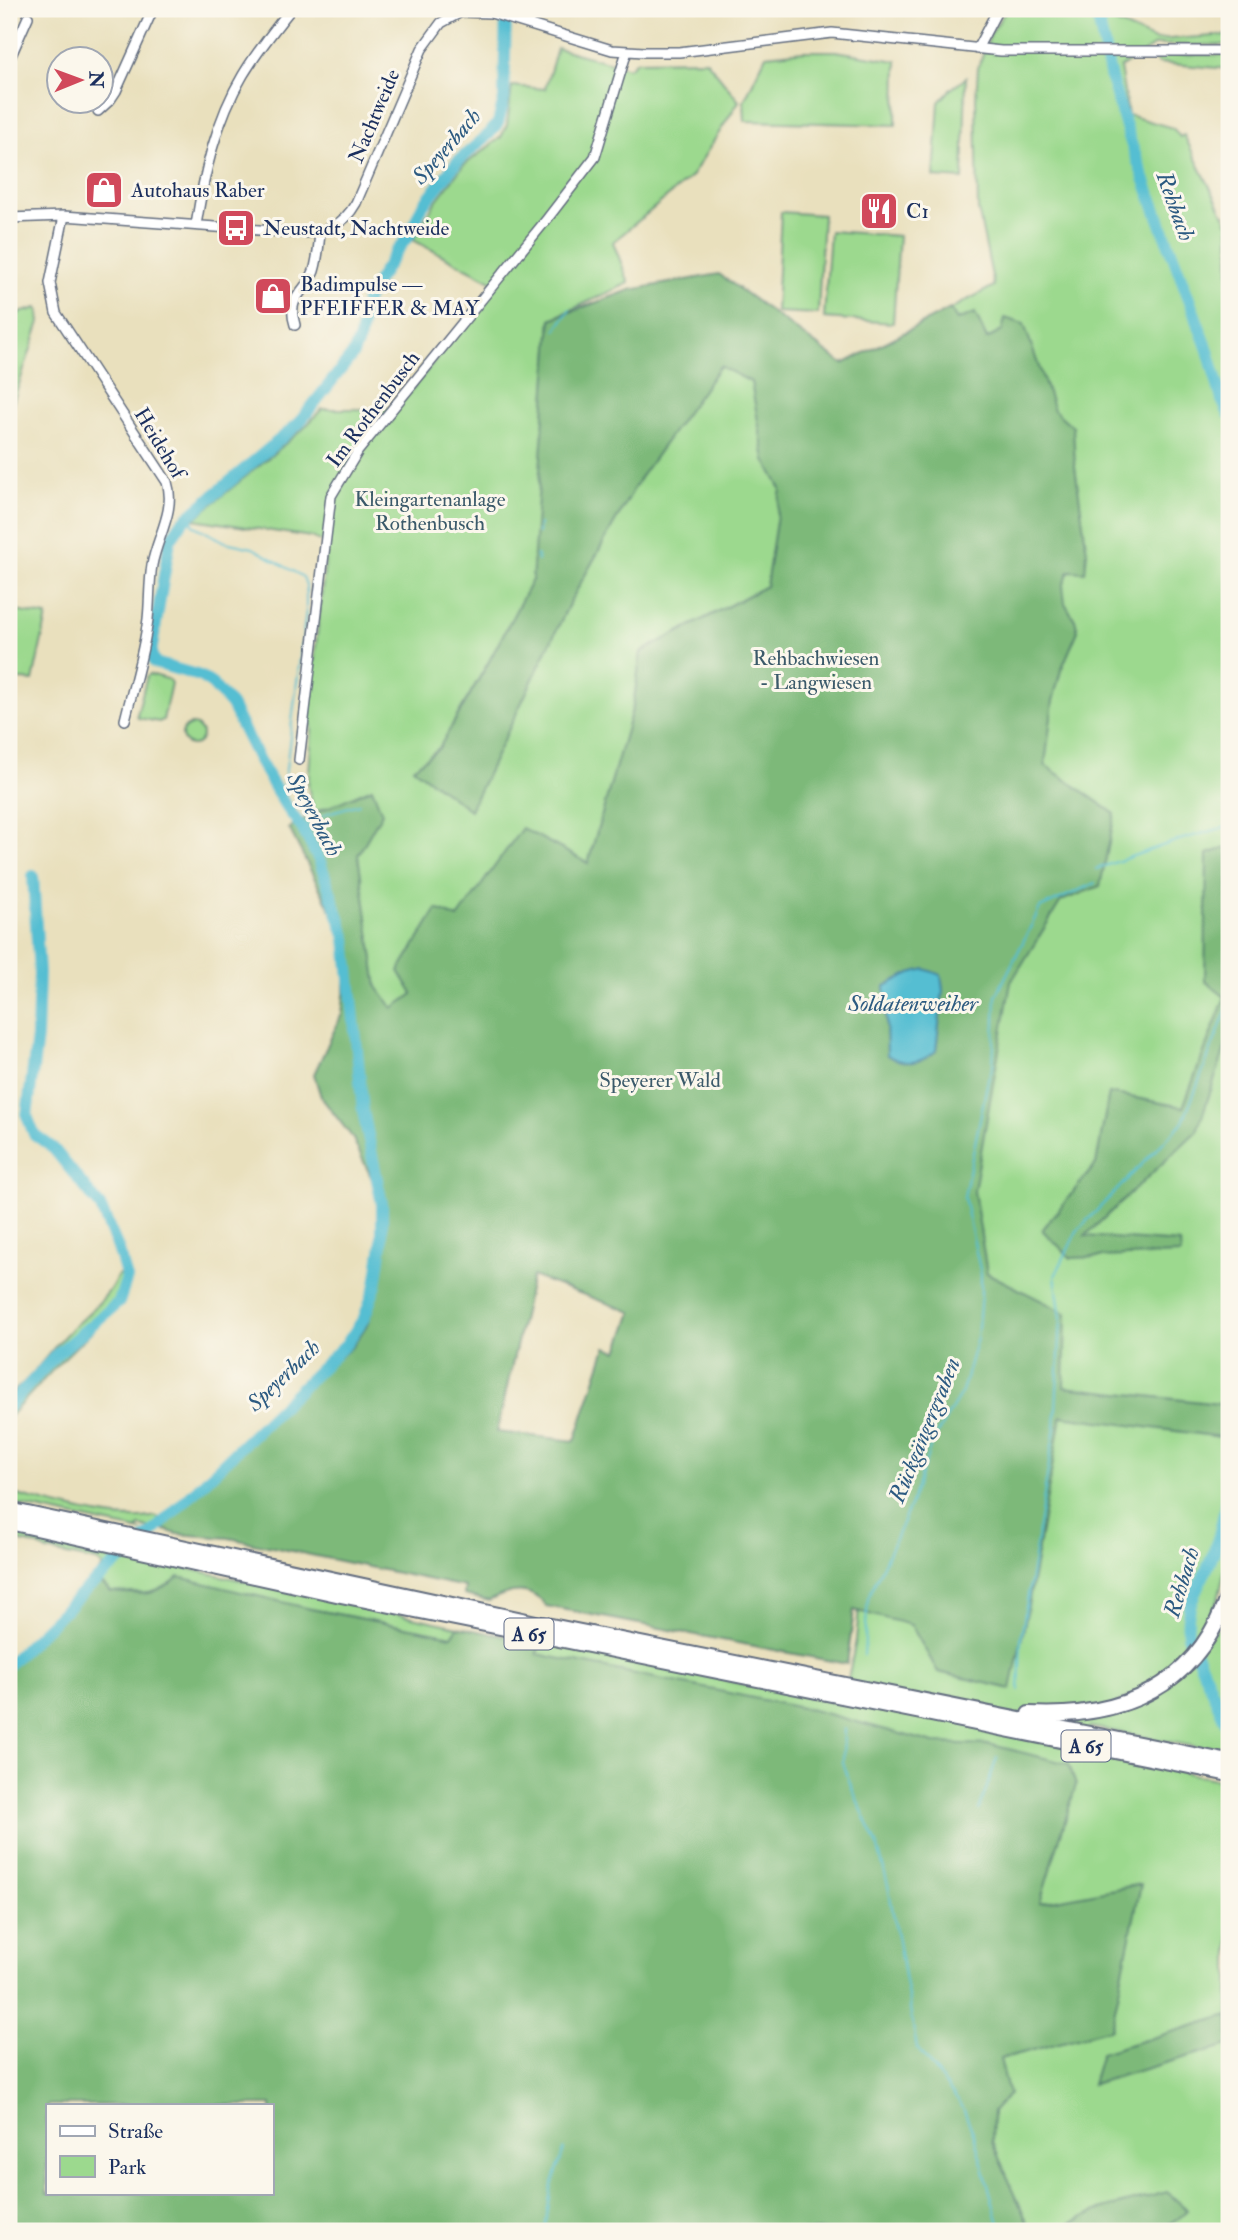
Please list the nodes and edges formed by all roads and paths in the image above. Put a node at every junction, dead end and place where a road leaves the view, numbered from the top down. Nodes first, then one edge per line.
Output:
1 (153, 9) edge
2 (291, 9) edge
3 (998, 9) edge
4 (461, 11) edge
5 (28, 17) dead end
6 (977, 49) junction
7 (628, 51) junction
8 (1229, 51) edge
9 (9, 60) edge
10 (116, 91) edge
11 (64, 216) junction
12 (9, 218) edge
13 (197, 225) junction
14 (320, 232) junction
15 (295, 326) dead end
16 (125, 720) dead end
17 (299, 760) dead end
18 (9, 1510) edge
19 (9, 1522) edge
20 (145, 1547) junction
21 (1229, 1593) edge
22 (944, 1711) junction
23 (979, 1712) junction
24 (1229, 1762) edge
25 (1229, 1774) edge

1 - 10 street
2 - 13 street
3 - 6 street
4 - 7 street
4 - 14 street, Nachtweide
5 - 9 street
6 - 7 street
6 - 8 street
7 - 17 street, Im Rothenbusch
11 - 12 street
11 - 13 street
11 - 16 street, Heidehof
13 - 14 street
14 - 15 street
18 - 20 highway, A 65
19 - 20 highway, A 65
20 - 22 highway, A 65
21 - 23 highway
22 - 23 highway, A 65
22 - 25 highway, A 65
23 - 24 highway, A 65

